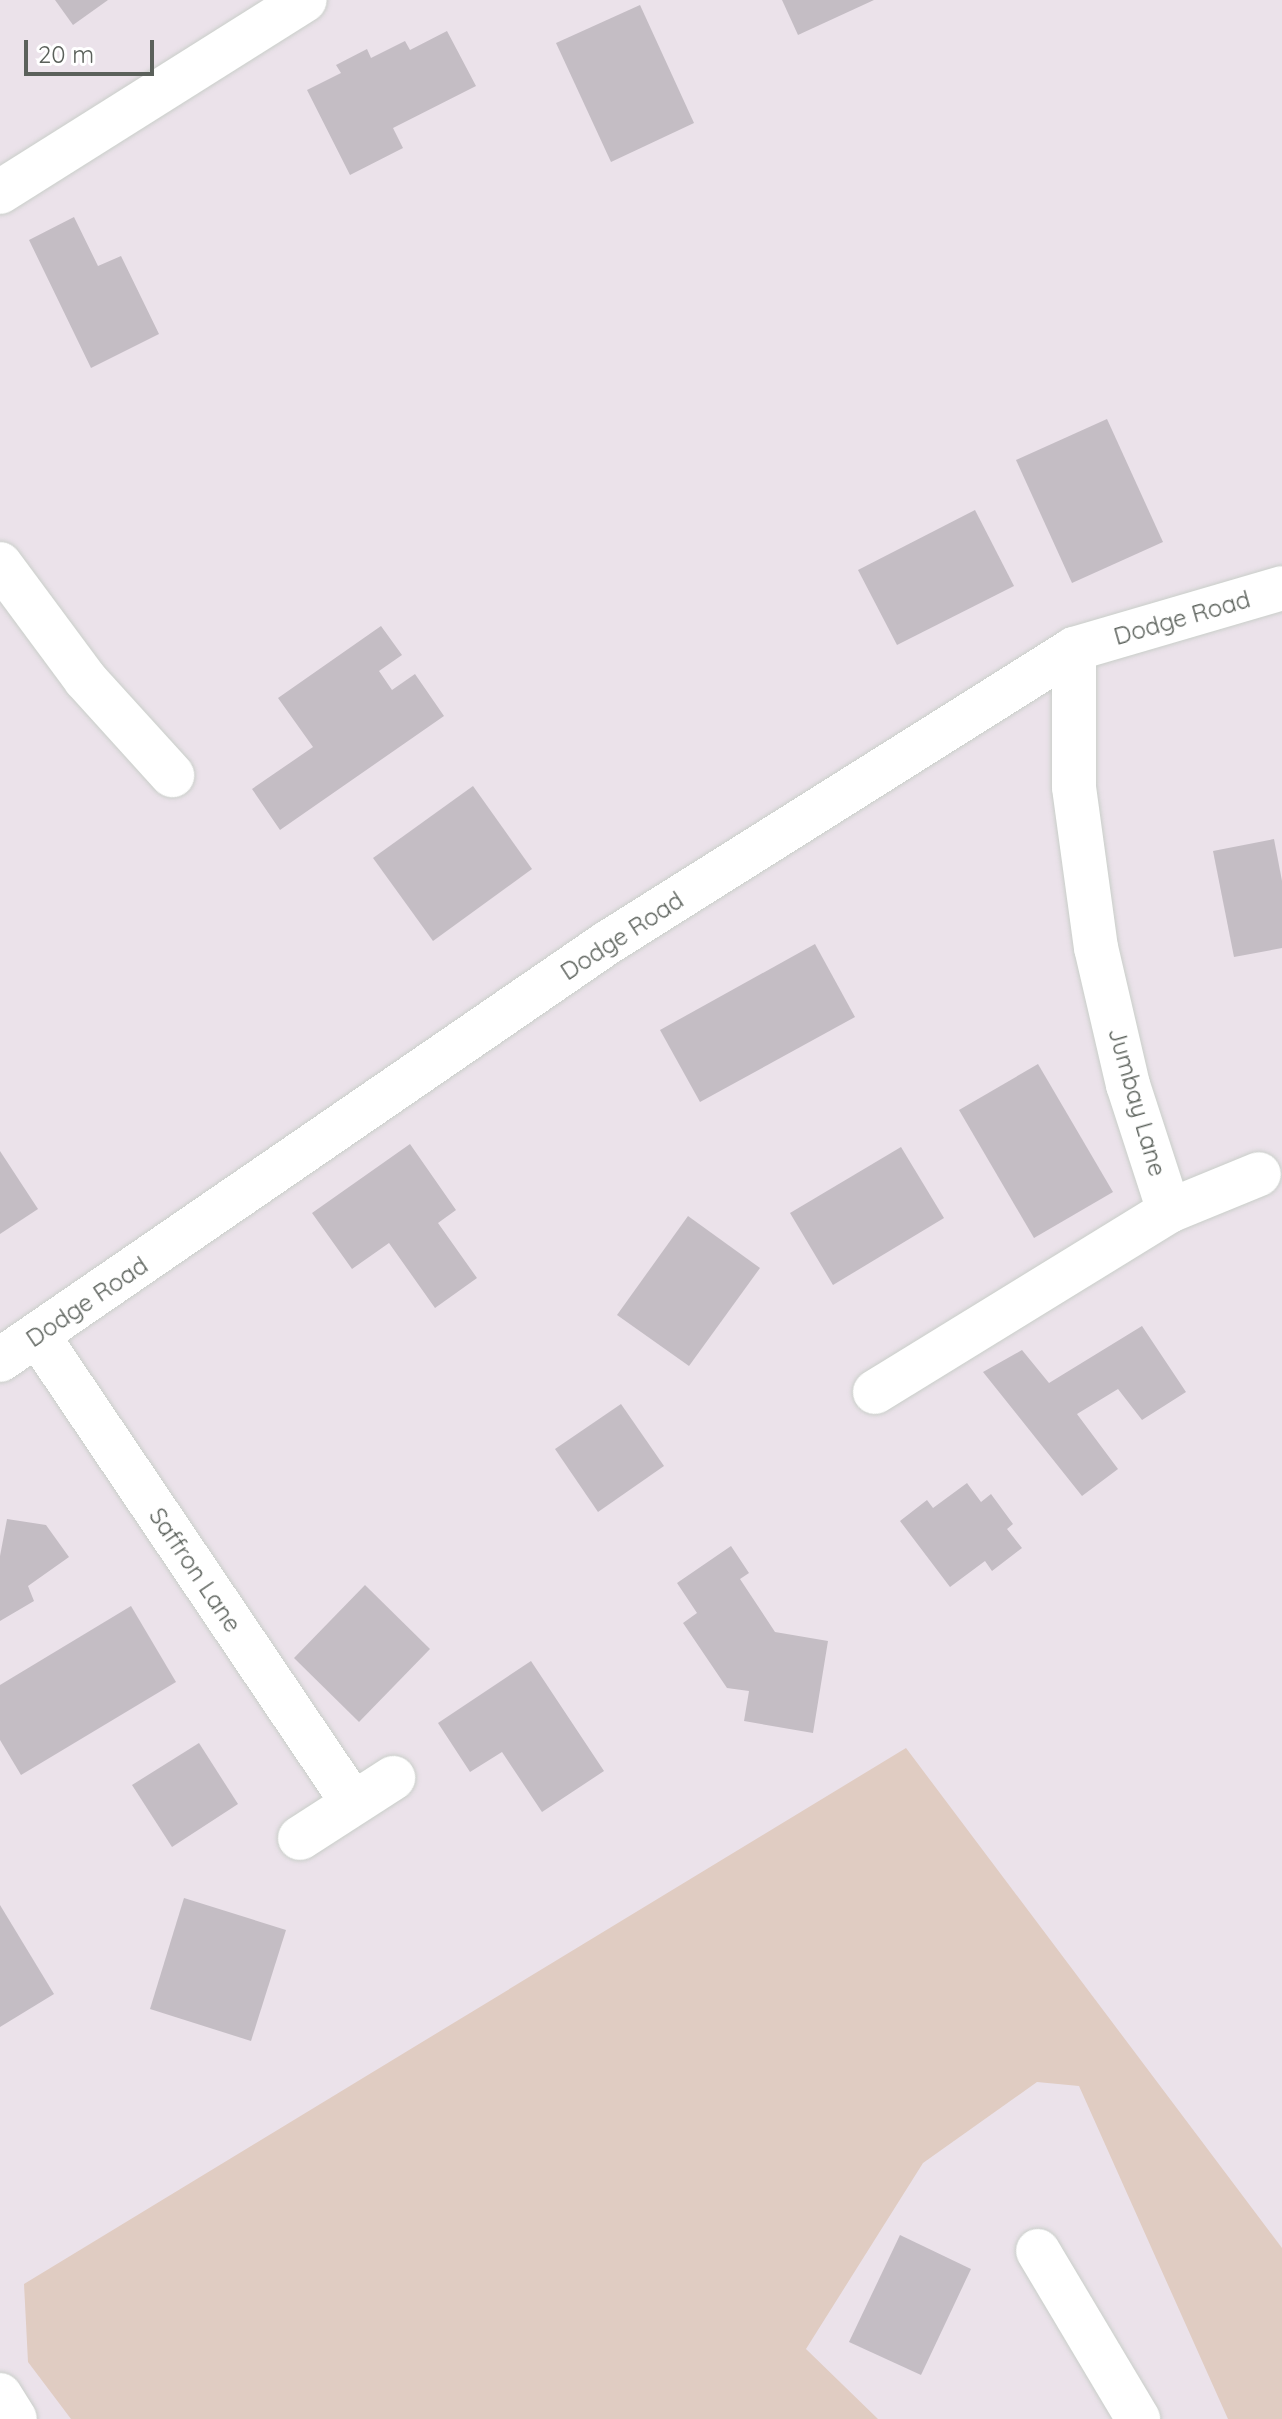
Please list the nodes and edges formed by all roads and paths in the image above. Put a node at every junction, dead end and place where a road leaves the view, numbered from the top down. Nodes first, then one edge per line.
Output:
1 (305, 0) edge
2 (0, 192) edge
3 (0, 564) edge
4 (1282, 588) edge
5 (1074, 649) junction
6 (172, 775) dead end
7 (1259, 1174) dead end
8 (1169, 1211) junction
9 (38, 1336) junction
10 (0, 1360) edge
11 (875, 1392) dead end
12 (393, 1778) dead end
13 (353, 1803) junction
14 (300, 1838) dead end
15 (1038, 2251) dead end
16 (0, 2395) edge
17 (15, 2419) edge
18 (1138, 2419) edge

1 - 2 street
3 - 6 street
4 - 5 street, Dodge Road
5 - 8 street, Jumbay Lane
5 - 9 street, Dodge Road
7 - 8 street
8 - 11 street
9 - 10 street, Dodge Road
9 - 13 street, Saffron Lane
12 - 13 street
13 - 14 street
15 - 18 street
16 - 17 street

